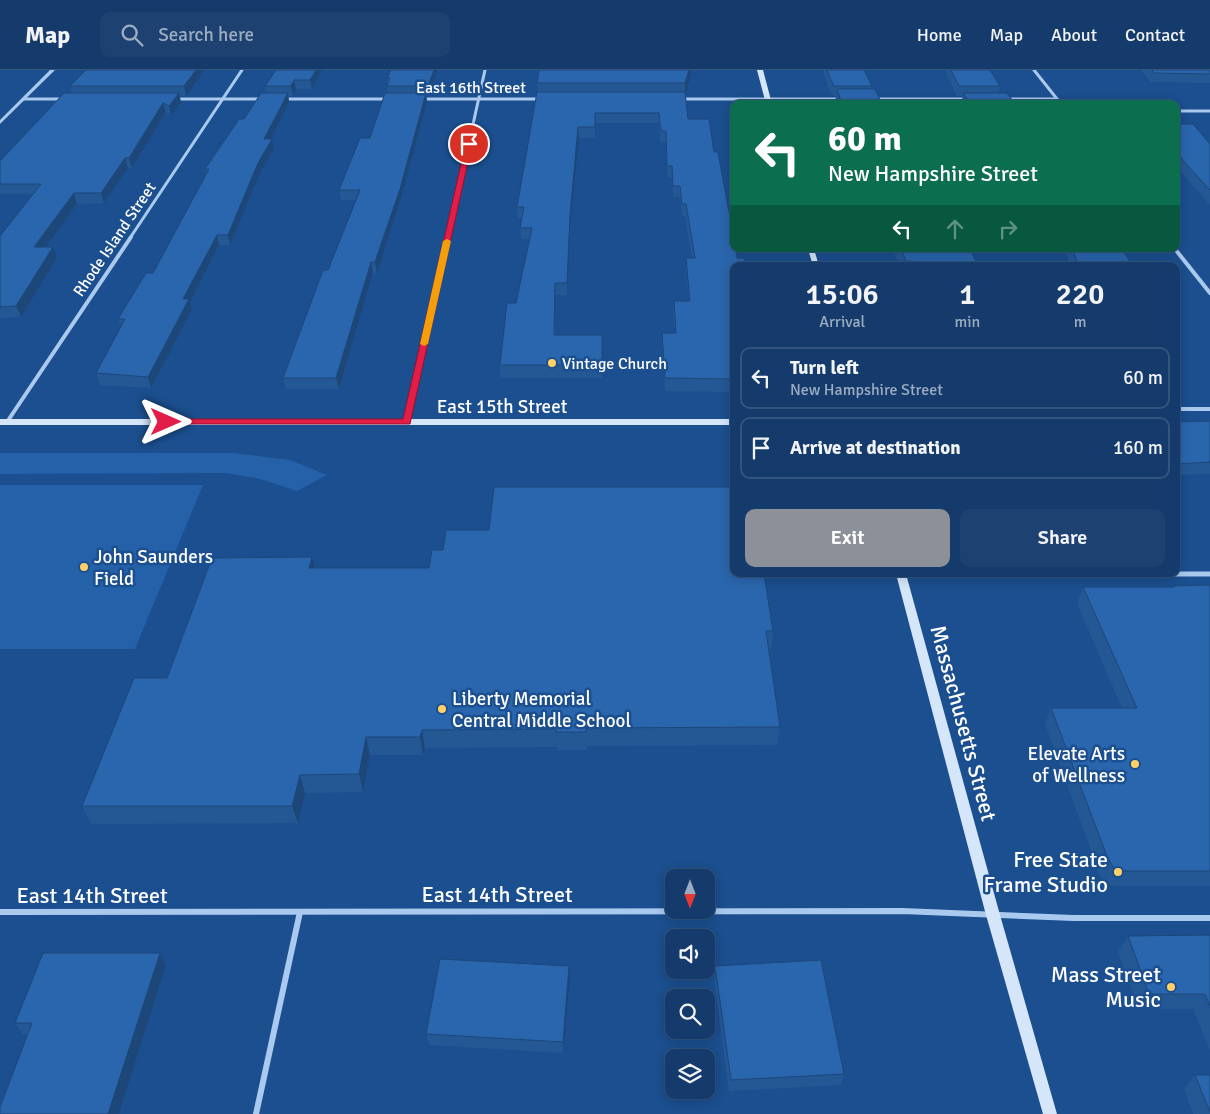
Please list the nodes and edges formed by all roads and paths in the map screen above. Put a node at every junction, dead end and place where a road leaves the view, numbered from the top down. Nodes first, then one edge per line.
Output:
1 (53, 70) edge
2 (242, 70) edge
3 (485, 70) edge
4 (760, 70) edge
5 (1034, 70) edge
6 (271, 98) edge
7 (281, 98) edge
8 (396, 98) edge
9 (415, 98) edge
10 (479, 98) junction
11 (24, 99) junction
12 (70, 99) edge
13 (166, 99) edge
14 (223, 99) junction
15 (543, 99) edge
16 (676, 99) edge
17 (842, 99) edge
18 (872, 99) edge
19 (972, 99) edge
20 (1002, 99) edge
21 (1057, 99) joint
22 (730, 100) edge
23 (769, 100) edge
24 (806, 100) edge
25 (1180, 111) edge
26 (1210, 111) edge
27 (0, 123) edge
28 (1177, 252) edge
29 (1210, 293) edge
30 (1180, 409) edge
31 (1210, 409) edge
32 (4, 422) edge
33 (407, 422) junction
34 (730, 422) edge
35 (1180, 574) edge
36 (1210, 574) edge
37 (902, 577) edge
38 (0, 912) edge
39 (300, 912) junction
40 (994, 915) junction
41 (1210, 918) edge
42 (256, 1114) edge
43 (1050, 1114) edge

1 - 11 street
2 - 14 street, Rhode Island Street
3 - 10 street
4 - 23 main road
5 - 21 street
6 - 14 street
7 - 8 street, East 16th Street
9 - 10 street, East 16th Street
10 - 15 street, East 16th Street
10 - 33 street
11 - 12 street
11 - 27 street
13 - 14 street
14 - 32 street, Rhode Island Street
16 - 22 street
17 - 24 street
18 - 19 street
20 - 21 street
25 - 26 street
28 - 29 street
30 - 31 street
32 - 33 main road, East 15th Street
33 - 34 main road, East 15th Street
35 - 36 street
37 - 40 main road, Massachusetts Street
38 - 39 street, East 14th Street
39 - 40 street, East 14th Street
39 - 42 street
40 - 41 street, East 14th Street
40 - 43 main road, Massachusetts Street

